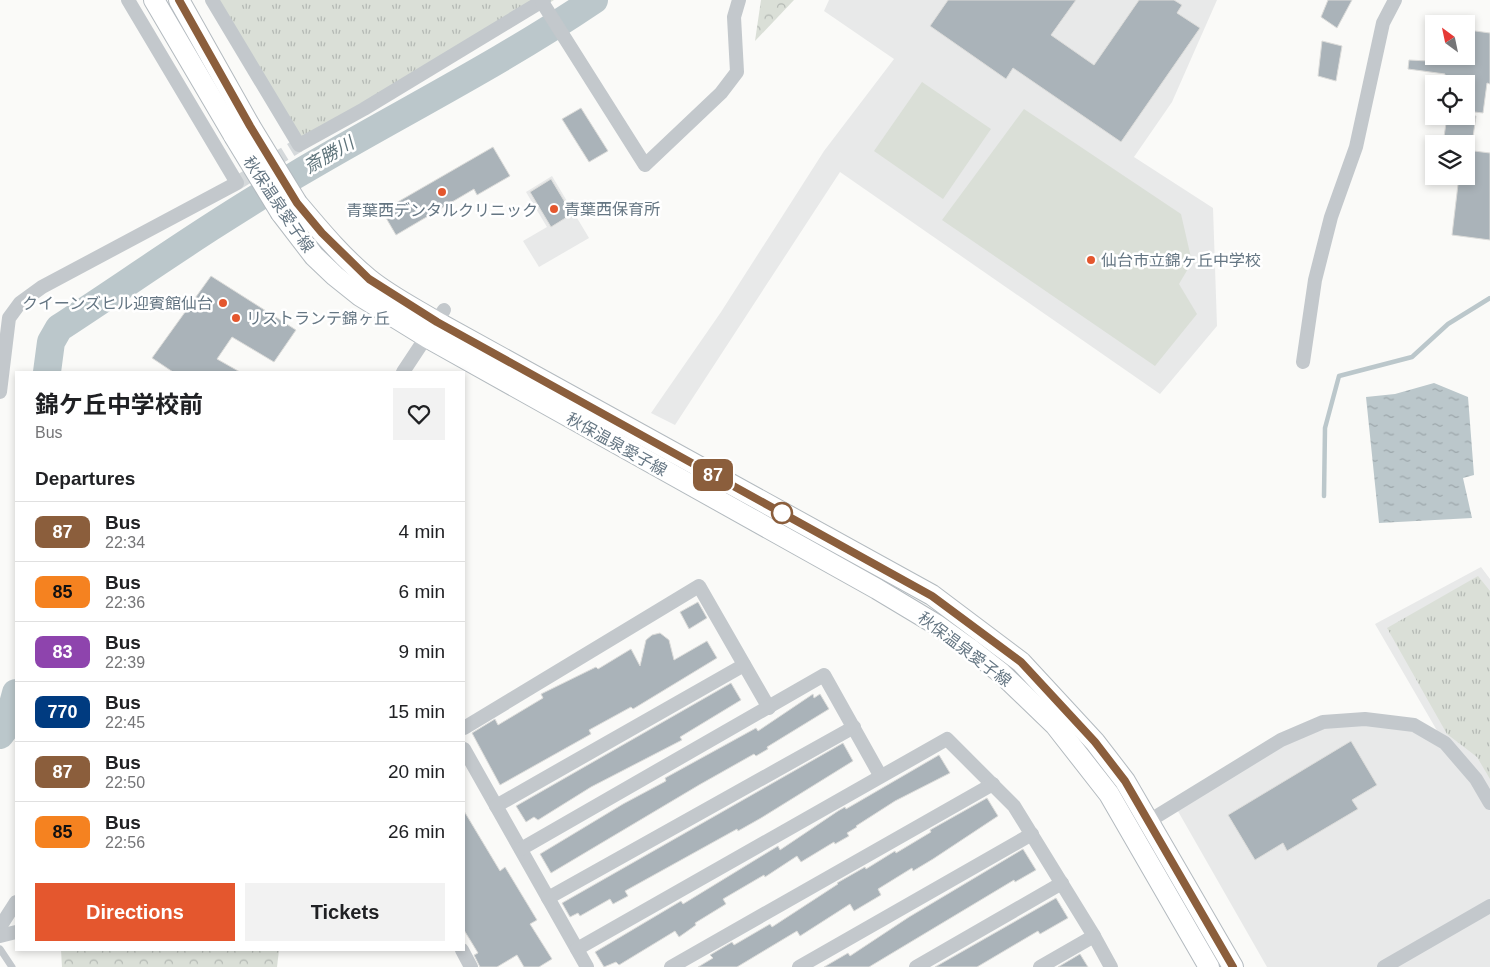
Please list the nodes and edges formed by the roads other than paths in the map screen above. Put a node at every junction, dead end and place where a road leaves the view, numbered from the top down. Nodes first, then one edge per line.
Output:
1 (128, 0) edge
2 (154, 0) edge
3 (179, 0) edge
4 (212, 0) edge
5 (739, 0) edge
6 (1394, 0) edge
7 (544, 3) edge
8 (242, 131) junction
9 (436, 323) junction
10 (1304, 362) dead end
11 (404, 371) edge
12 (0, 392) edge
13 (744, 665) junction
14 (769, 708) junction
15 (465, 727) edge
16 (854, 727) junction
17 (465, 751) edge
18 (880, 775) junction
19 (993, 784) junction
20 (1490, 803) edge
21 (496, 806) junction
22 (1149, 821) junction
23 (1032, 834) junction
24 (521, 849) junction
25 (1062, 883) junction
26 (548, 898) junction
27 (15, 904) edge
28 (1490, 906) edge
29 (0, 927) edge
30 (15, 932) edge
31 (0, 936) edge
32 (1094, 936) junction
33 (0, 949) edge
34 (577, 949) junction
35 (463, 951) edge
36 (12, 967) edge
37 (471, 967) edge
38 (587, 967) edge
39 (671, 967) edge
40 (799, 967) edge
41 (916, 967) edge
42 (1040, 967) edge
43 (1111, 967) edge
44 (1209, 967) edge
45 (1233, 967) edge
46 (1384, 967) edge

1 - 12 street
2 - 8 main road, 秋保温泉愛子線
3 - 8 main road, 秋保温泉愛子線
4 - 7 street
5 - 7 street
6 - 10 street
8 - 9 main road, 秋保温泉愛子線, bridge
9 - 11 street
9 - 22 main road, 秋保温泉愛子線
9 - 44 main road, 秋保温泉愛子線
13 - 14 street
13 - 15 street
13 - 21 street
14 - 16 street
14 - 24 street
16 - 18 street
16 - 26 street
17 - 21 street
18 - 19 street
18 - 34 street
19 - 23 street
19 - 39 street
20 - 22 street
21 - 24 street
22 - 45 main road, 秋保温泉愛子線
23 - 25 street
23 - 40 street
24 - 26 street
25 - 32 street
25 - 41 street
26 - 34 street
27 - 29 street
28 - 46 street
30 - 31 street
32 - 42 street
32 - 43 street
33 - 36 lane
34 - 38 street
35 - 37 street

